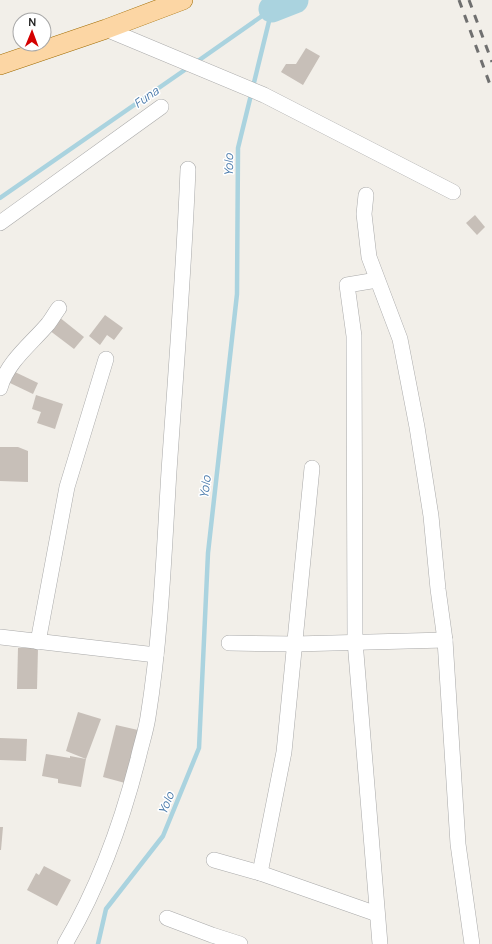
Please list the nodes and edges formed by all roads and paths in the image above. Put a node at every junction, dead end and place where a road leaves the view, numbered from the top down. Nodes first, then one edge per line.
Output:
1 (183, 0) edge
2 (106, 29) junction
3 (0, 66) edge
4 (161, 108) dead end
5 (188, 169) dead end
6 (453, 192) dead end
7 (366, 195) dead end
8 (0, 223) edge
9 (377, 280) junction
10 (58, 308) dead end
11 (106, 359) dead end
12 (0, 388) edge
13 (312, 468) dead end
14 (0, 637) edge
15 (445, 640) junction
16 (354, 641) junction
17 (38, 642) junction
18 (229, 643) dead end
19 (295, 644) junction
20 (156, 655) junction
21 (214, 860) dead end
22 (260, 874) junction
23 (377, 914) junction
24 (167, 918) dead end
25 (65, 944) edge
26 (240, 944) edge
27 (380, 944) edge
28 (472, 944) edge

1 - 2 main road
2 - 3 main road
2 - 6 street
4 - 8 street
5 - 20 street
7 - 9 street
9 - 15 street
9 - 16 street
10 - 12 street
11 - 17 street
13 - 19 street
14 - 17 street
15 - 16 street
15 - 28 street
16 - 19 street
16 - 23 street
17 - 20 street
18 - 19 street
19 - 22 street
20 - 25 street
21 - 22 street
22 - 23 street
23 - 27 street
24 - 26 street

